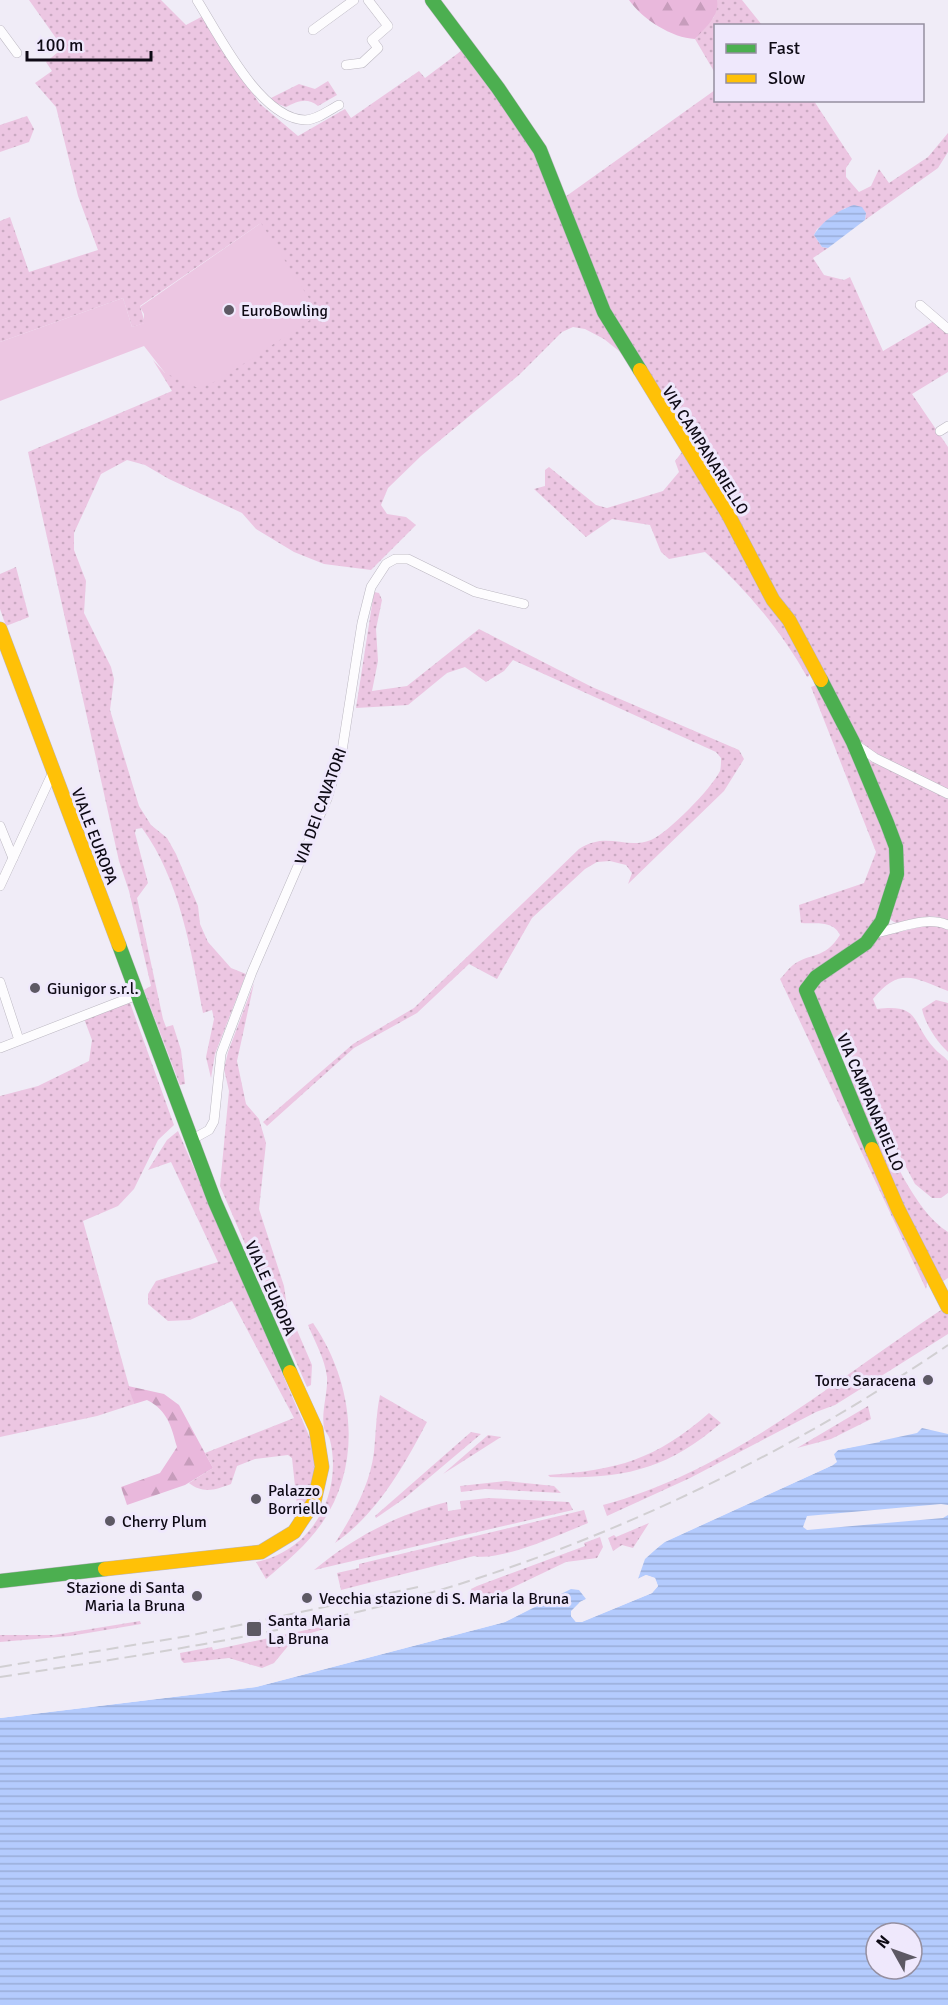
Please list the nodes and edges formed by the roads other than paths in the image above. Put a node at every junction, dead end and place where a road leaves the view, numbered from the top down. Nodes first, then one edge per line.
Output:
1 (197, 0) edge
2 (354, 0) edge
3 (368, 0) edge
4 (432, 0) edge
5 (0, 30) edge
6 (313, 30) dead end
7 (17, 53) dead end
8 (346, 65) dead end
9 (339, 105) dead end
10 (920, 305) dead end
11 (948, 329) edge
12 (524, 604) dead end
13 (0, 629) edge
14 (854, 742) junction
15 (53, 771) junction
16 (948, 794) edge
17 (0, 826) edge
18 (12, 858) junction
19 (0, 886) edge
20 (948, 924) edge
21 (875, 933) junction
22 (0, 982) edge
23 (137, 995) junction
24 (19, 1040) junction
25 (0, 1047) edge
26 (191, 1140) junction
27 (948, 1307) edge
28 (0, 1581) edge

1 - 9 street
2 - 6 street
3 - 8 street
4 - 14 street, VIA CAMPANARIELLO
5 - 7 street
10 - 11 street
12 - 26 street, VIA DEI CAVATORI
13 - 15 street, VIALE EUROPA
14 - 16 street
14 - 21 street, VIA CAMPANARIELLO
15 - 18 street, VIALE EUROPA
15 - 23 street, VIALE EUROPA
17 - 18 street
18 - 19 street, VIALE EUROPA
20 - 21 street, VIA CAMPANARIELLO
21 - 27 street, VIA CAMPANARIELLO
22 - 24 street
23 - 24 street
23 - 26 street, VIALE EUROPA
24 - 25 street
26 - 28 street, VIALE EUROPA

